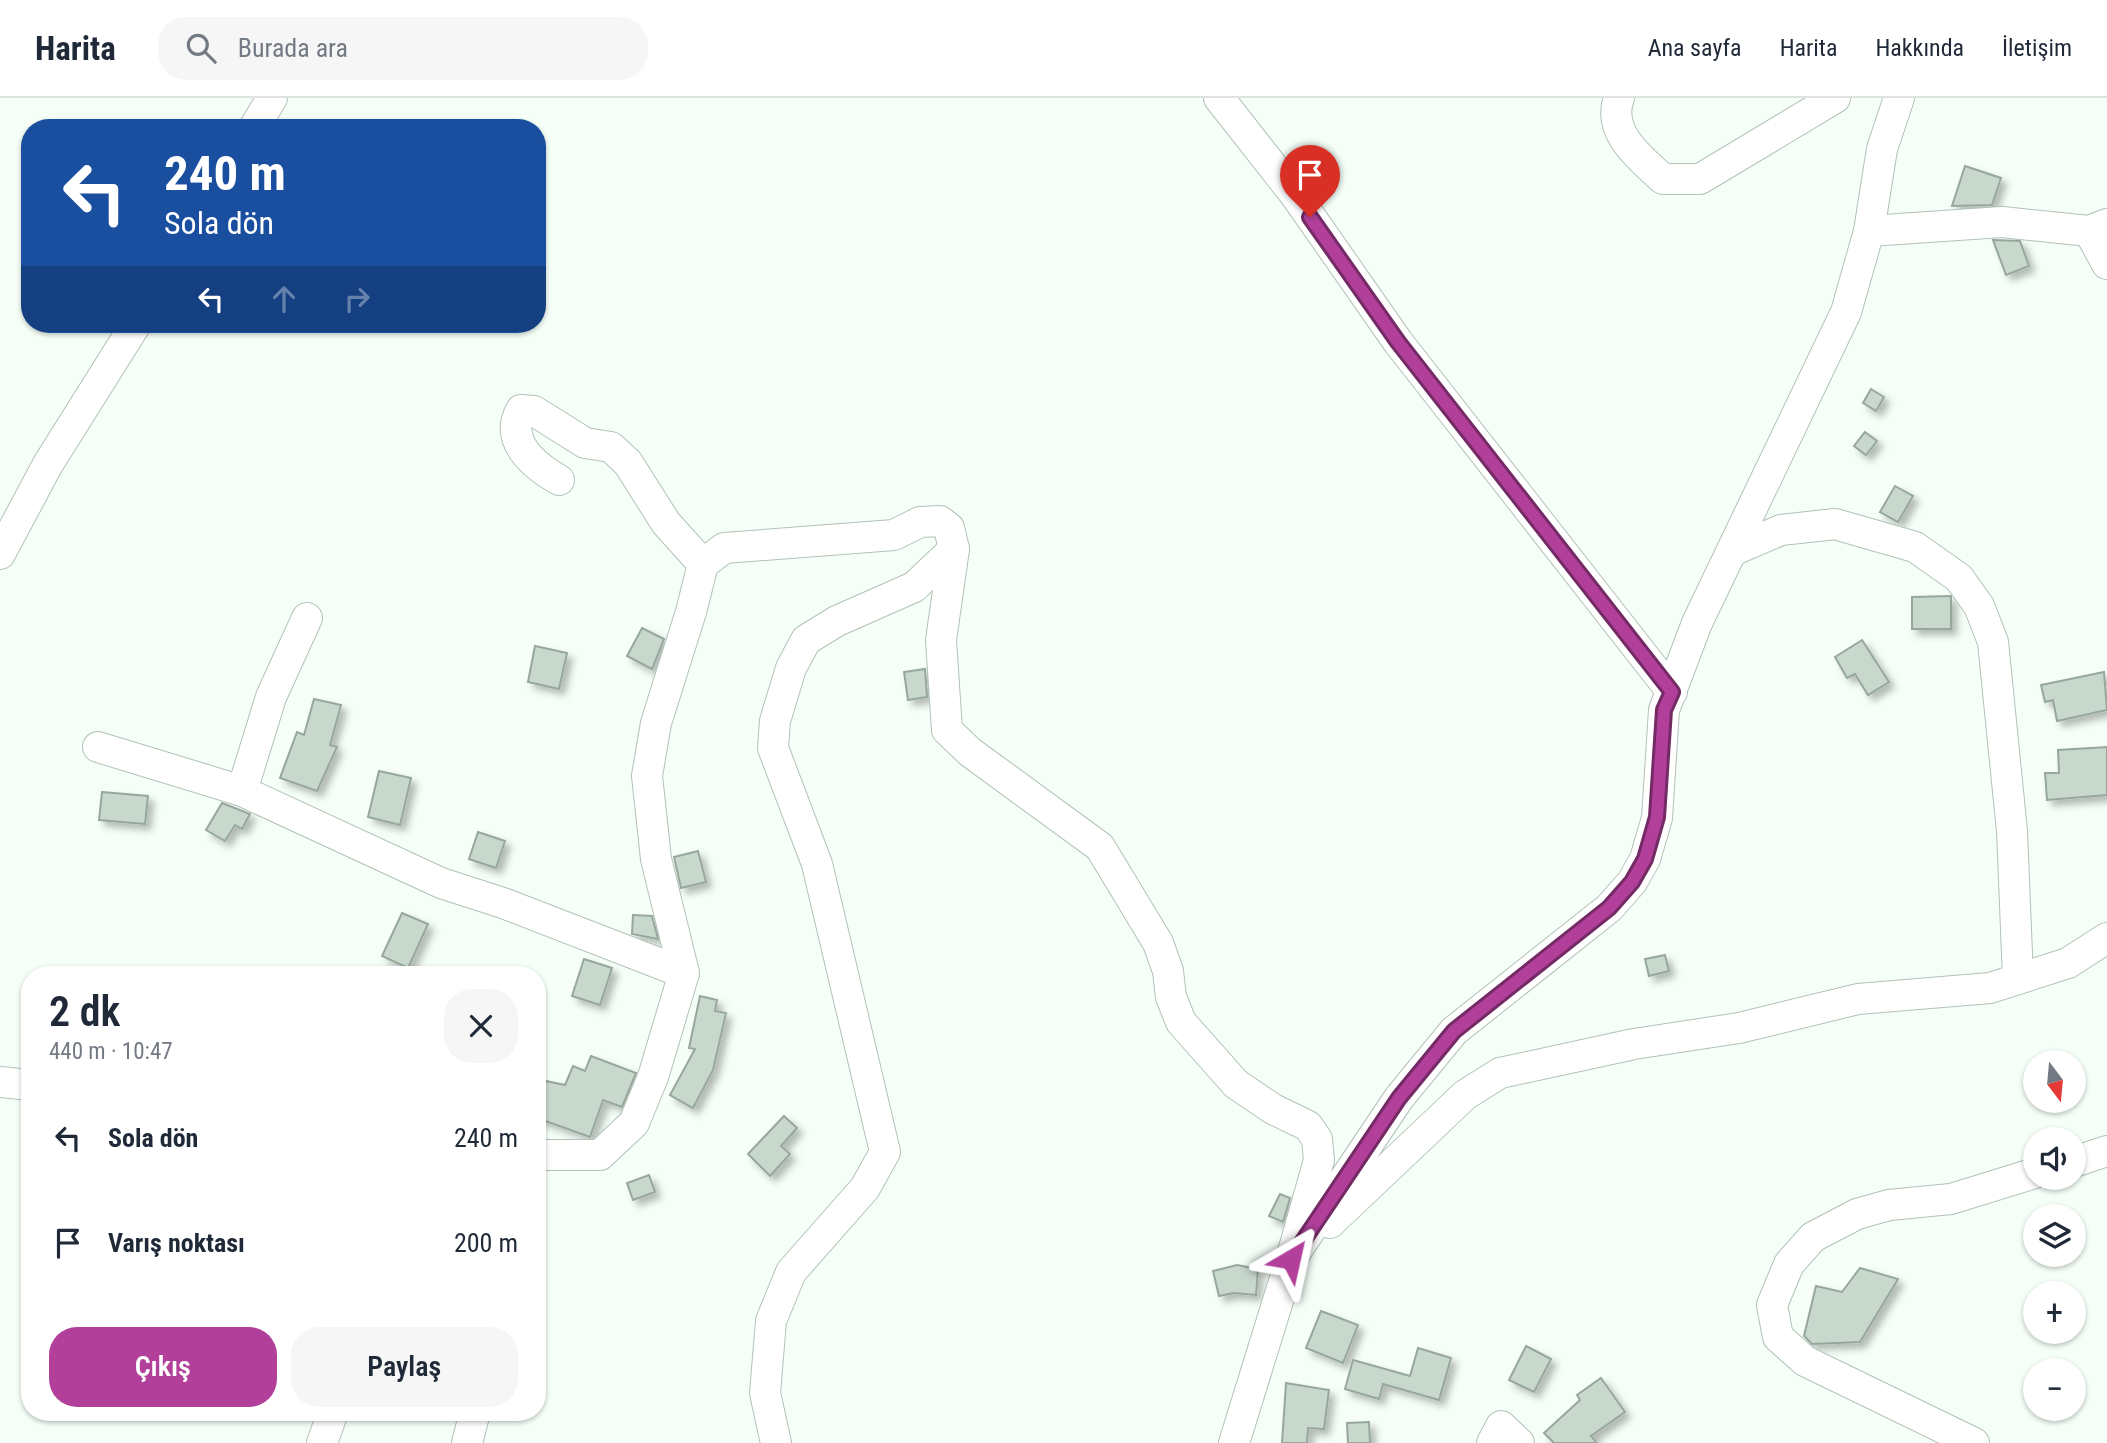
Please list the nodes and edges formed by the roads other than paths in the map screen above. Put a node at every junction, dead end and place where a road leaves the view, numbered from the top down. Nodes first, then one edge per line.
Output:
1 (272, 98) edge
2 (1219, 98) edge
3 (1619, 98) edge
4 (1835, 98) edge
5 (1889, 102) edge
6 (259, 119) edge
7 (2098, 228) edge
8 (1869, 231) junction
9 (2107, 264) edge
10 (130, 333) edge
11 (559, 480) dead end
12 (954, 549) junction
13 (1731, 551) junction
14 (0, 554) edge
15 (703, 564) junction
16 (307, 618) dead end
17 (1672, 692) junction
18 (98, 747) dead end
19 (242, 791) junction
20 (2107, 938) edge
21 (2068, 963) junction
22 (2107, 963) edge
23 (684, 973) junction
24 (2018, 979) junction
25 (0, 1082) edge
26 (21, 1084) edge
27 (2107, 1151) edge
28 (546, 1155) edge
29 (2086, 1158) edge
30 (2023, 1177) edge
31 (1291, 1259) junction
32 (330, 1421) edge
33 (473, 1421) edge
34 (322, 1443) edge
35 (467, 1443) edge
36 (776, 1443) edge
37 (1234, 1443) edge
38 (1492, 1443) edge
39 (1519, 1443) edge
40 (1974, 1443) edge

1 - 6 street
2 - 17 street
3 - 4 street
5 - 8 street
7 - 8 street
7 - 9 street
8 - 13 street
10 - 14 street
11 - 15 street
12 - 15 street
12 - 31 street
12 - 36 street
13 - 17 street
13 - 24 street
15 - 23 street
16 - 19 street
17 - 31 street
18 - 19 street
19 - 23 street
20 - 21 street
21 - 22 street
21 - 24 street
23 - 28 street
24 - 31 street
25 - 26 street
27 - 29 street
30 - 40 street
31 - 37 street
32 - 34 street
33 - 35 street
38 - 39 street

